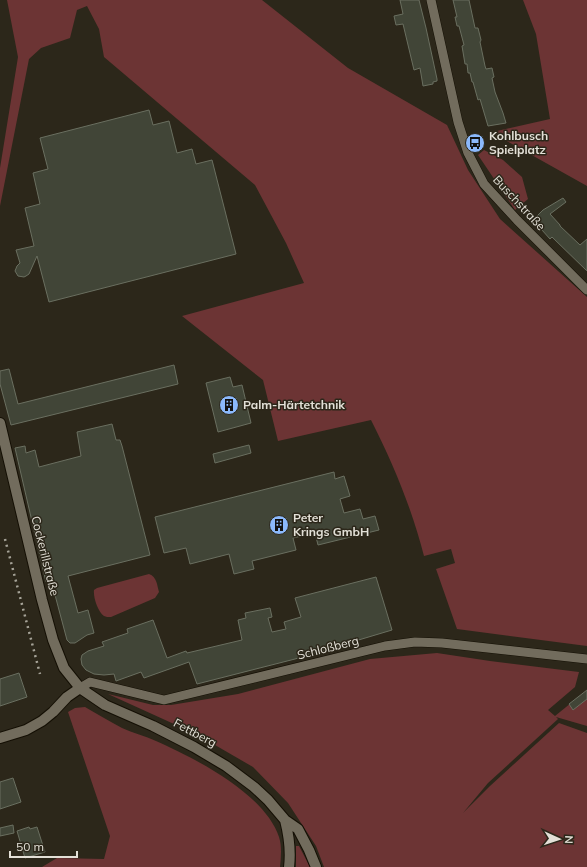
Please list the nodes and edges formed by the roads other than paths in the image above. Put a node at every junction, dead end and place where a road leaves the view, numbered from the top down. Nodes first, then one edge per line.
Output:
1 (431, 0) edge
2 (587, 290) edge
3 (0, 423) edge
4 (587, 659) edge
5 (80, 688) junction
6 (0, 738) edge
7 (285, 820) junction
8 (289, 867) edge
9 (316, 867) edge

1 - 2 street, Buschstraße
3 - 5 main road, Cockerillstraße
4 - 5 street, Schloßberg
5 - 6 main road
5 - 7 main road, Fettberg
7 - 8 main road, Fettberg
7 - 9 main road, Fettberg

